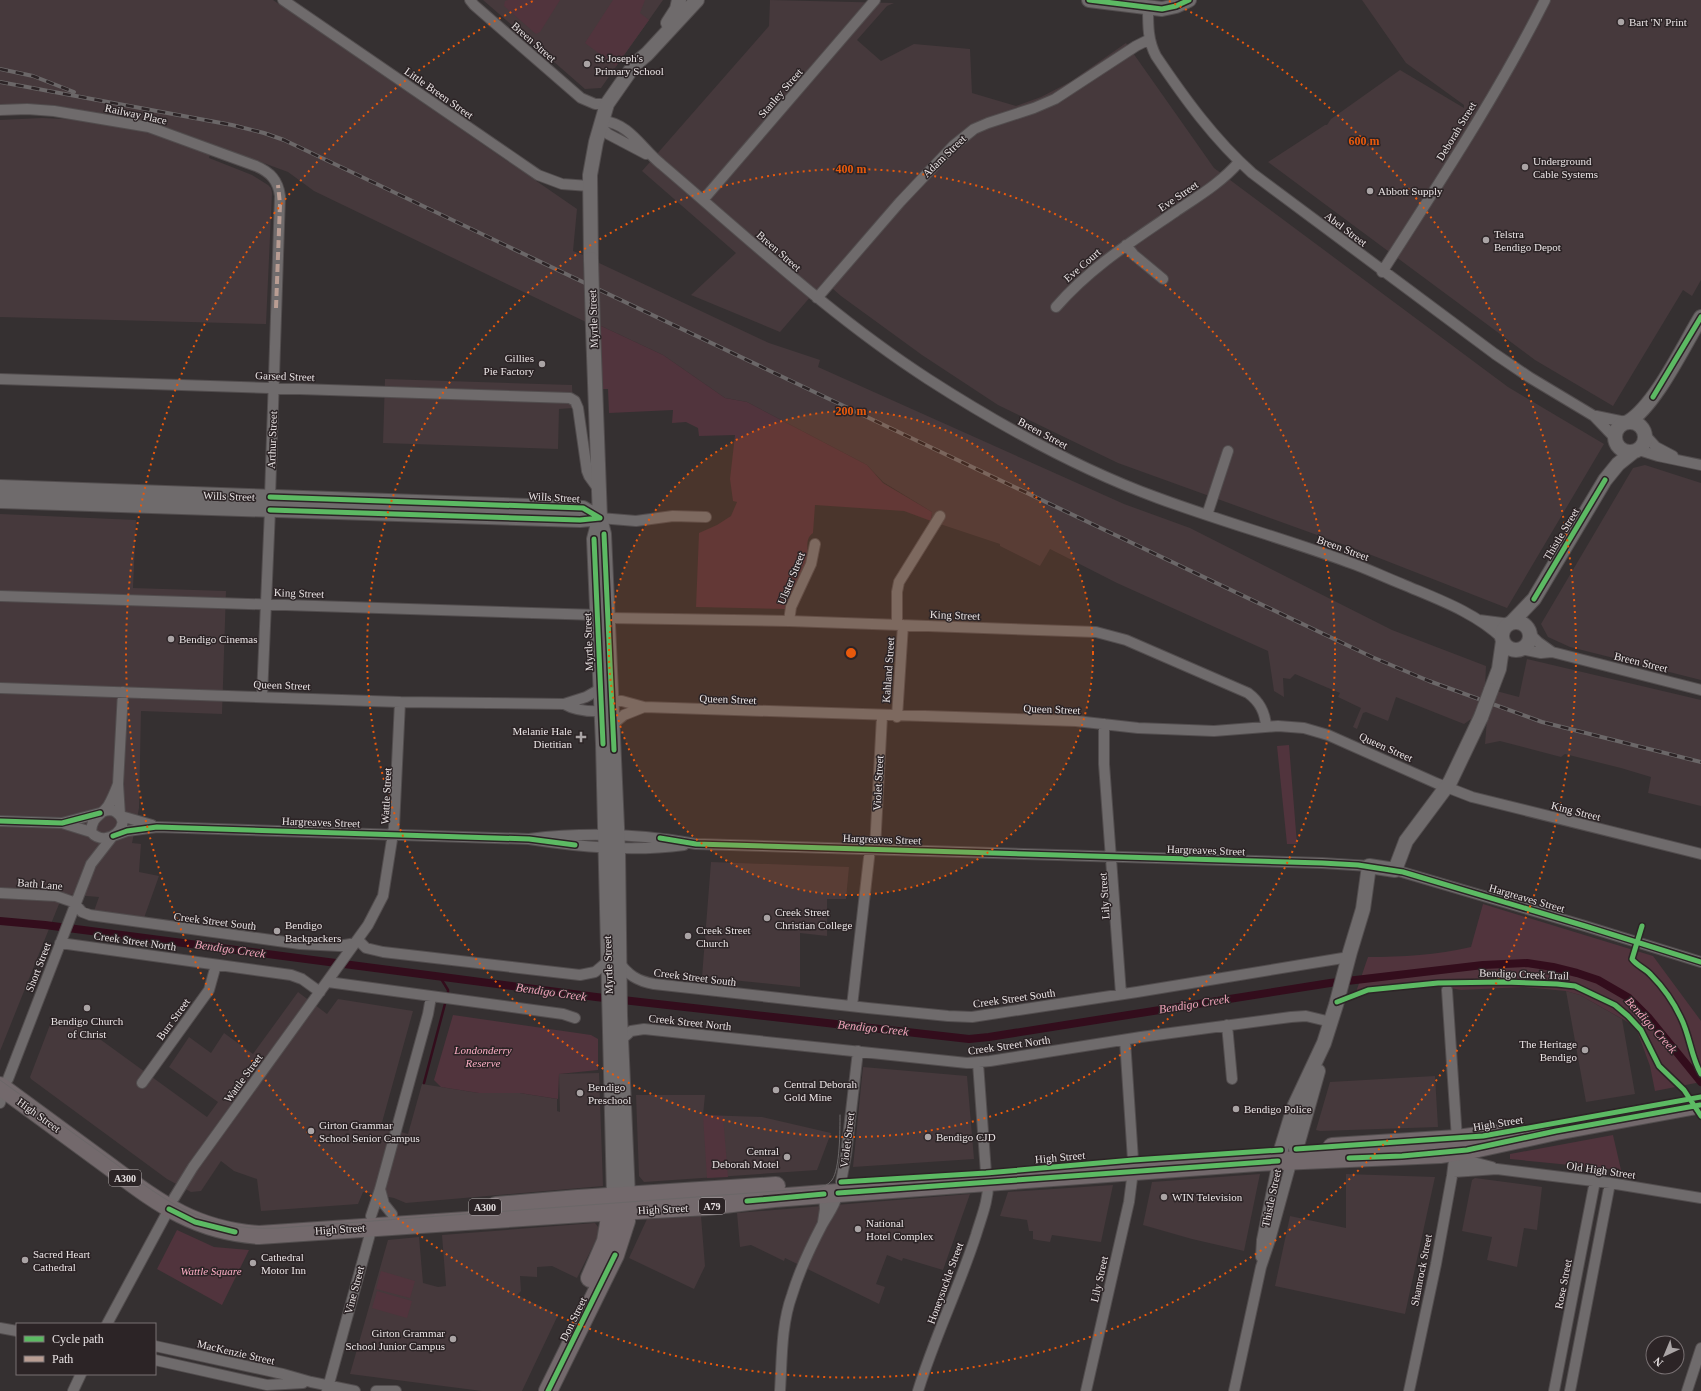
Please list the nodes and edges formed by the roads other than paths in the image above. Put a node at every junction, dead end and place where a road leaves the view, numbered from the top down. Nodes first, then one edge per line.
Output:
1 (282, 0) edge
2 (470, 0) edge
3 (679, 0) edge
4 (697, 0) edge
5 (875, 0) edge
6 (1090, 0) edge
7 (1189, 0) edge
8 (1545, 0) edge
9 (1148, 8) junction
10 (1150, 39) junction
11 (647, 54) junction
12 (608, 104) junction
13 (0, 110) edge
14 (602, 124) junction
15 (1239, 162) junction
16 (278, 185) joint
17 (589, 186) junction
18 (703, 200) junction
19 (1126, 246) junction
20 (1382, 272) junction
21 (1163, 279) dead end
22 (817, 298) junction
23 (1056, 307) dead end
24 (1701, 316) edge
25 (0, 379) edge
26 (274, 388) junction
27 (1653, 397) junction
28 (1594, 416) junction
29 (1626, 422) junction
30 (1645, 435) junction
31 (1616, 440) junction
32 (1228, 451) dead end
33 (1636, 451) junction
34 (1683, 461) junction
35 (1701, 465) edge
36 (1605, 480) junction
37 (0, 487) edge
38 (599, 490) junction
39 (0, 501) edge
40 (270, 504) junction
41 (1207, 515) junction
42 (940, 516) dead end
43 (706, 517) dead end
44 (600, 518) junction
45 (815, 544) dead end
46 (0, 596) edge
47 (1534, 599) junction
48 (266, 604) junction
49 (603, 616) junction
50 (1479, 620) junction
51 (789, 621) junction
52 (1510, 623) junction
53 (900, 625) junction
54 (1529, 632) junction
55 (1503, 640) junction
56 (1520, 649) junction
57 (1552, 652) junction
58 (1499, 670) junction
59 (0, 688) edge
60 (1701, 690) edge
61 (123, 692) junction
62 (262, 696) junction
63 (400, 702) junction
64 (564, 704) junction
65 (607, 706) junction
66 (644, 708) junction
67 (882, 716) junction
68 (898, 717) junction
69 (1104, 724) junction
70 (1266, 726) junction
71 (118, 784) junction
72 (1447, 787) junction
73 (101, 812) junction
74 (120, 816) junction
75 (0, 821) edge
76 (62, 823) junction
77 (157, 827) junction
78 (91, 833) junction
79 (393, 834) junction
80 (112, 836) junction
81 (611, 842) junction
82 (873, 849) junction
83 (1701, 854) edge
84 (1111, 857) junction
85 (91, 864) junction
86 (1369, 866) junction
87 (1395, 870) junction
88 (0, 893) edge
89 (76, 904) junction
90 (62, 940) junction
91 (357, 941) junction
92 (1349, 958) junction
93 (613, 961) junction
94 (1701, 962) edge
95 (216, 964) junction
96 (331, 978) junction
97 (1447, 990) dead end
98 (320, 992) junction
99 (1121, 994) junction
100 (431, 997) junction
101 (852, 1006) junction
102 (615, 1014) junction
103 (575, 1018) dead end
104 (1331, 1022) junction
105 (1227, 1025) junction
106 (621, 1040) junction
107 (1125, 1040) junction
108 (858, 1051) junction
109 (978, 1063) junction
110 (1232, 1079) dead end
111 (142, 1083) dead end
112 (2, 1086) edge
113 (1700, 1100) edge
114 (1490, 1146) junction
115 (1287, 1155) junction
116 (1455, 1156) junction
117 (1133, 1166) junction
118 (1493, 1167) junction
119 (987, 1177) junction
120 (1595, 1181) junction
121 (1610, 1183) junction
122 (832, 1188) junction
123 (380, 1189) junction
124 (1701, 1198) edge
125 (172, 1204) junction
126 (620, 1204) junction
127 (392, 1214) junction
128 (370, 1221) junction
129 (823, 1224) junction
130 (108, 1323) edge
131 (0, 1328) edge
132 (16, 1331) edge
133 (156, 1346) edge
134 (1701, 1348) edge
135 (156, 1360) edge
136 (81, 1375) edge
137 (311, 1382) junction
138 (328, 1388) edge
139 (544, 1388) edge
140 (73, 1391) edge
141 (349, 1391) edge
142 (355, 1391) edge
143 (376, 1391) edge
144 (396, 1391) edge
145 (780, 1391) edge
146 (918, 1391) edge
147 (1086, 1391) edge
148 (1234, 1391) edge
149 (1409, 1391) edge
150 (1554, 1391) edge
151 (1570, 1391) edge
152 (1687, 1391) edge

1 - 17 street, Little Breen Street
2 - 12 street, Breen Street
3 - 11 main road, Myrtle Street
4 - 11 main road, Myrtle Street
5 - 18 street, Stanley Street
6 - 9 main road
7 - 9 main road
8 - 20 street, Deborah Street
9 - 10 street, Abel Street
10 - 15 street, Abel Street
10 - 22 street, Adam Street
11 - 12 main road, Myrtle Street
11 - 14 main road, Myrtle Street
12 - 14 main road, Myrtle Street
13 - 16 street, Railway Place
14 - 17 main road, Myrtle Street
14 - 18 street, Breen Street
15 - 19 street, Eve Street
15 - 20 street, Abel Street
16 - 26 street, Arthur Street
17 - 38 main road, Myrtle Street, bridge
18 - 22 street, Breen Street
19 - 21 street
19 - 23 street, Eve Court
20 - 28 street, Abel Street
22 - 41 street, Breen Street
24 - 27 main road
25 - 26 street, Garsed Street
26 - 38 street, Garsed Street
26 - 40 street, Arthur Street
27 - 29 main road
27 - 30 main road
28 - 29 street, Abel Street
28 - 31 street, Abel Street
29 - 30 main road
29 - 31 main road
30 - 33 main road
30 - 34 street
31 - 33 main road
31 - 36 main road, Thistle Street
32 - 41 street
33 - 34 street
33 - 36 main road, Thistle Street
34 - 35 street
36 - 47 main road, Thistle Street
37 - 40 main road, Wills Street
38 - 44 main road, Myrtle Street
39 - 40 main road, Wills Street
40 - 44 main road, Wills Street
40 - 48 street, Arthur Street
41 - 50 street, Breen Street
42 - 53 street, Kahland Street
43 - 44 street, Wills Street
44 - 49 main road, Myrtle Street
45 - 51 street, Ulster Street
46 - 48 street, King Street
47 - 52 main road, Thistle Street
47 - 54 main road, Thistle Street
48 - 49 street, King Street
48 - 62 street, Arthur Street
49 - 51 street, King Street
49 - 65 main road, Myrtle Street
50 - 52 street, Breen Street
50 - 55 street, Breen Street
51 - 53 street, King Street
52 - 54 main road
52 - 55 main road
53 - 68 street, Kahland Street
53 - 70 street, King Street
54 - 56 main road
54 - 57 street, Breen Street
55 - 56 main road
55 - 58 main road
56 - 57 street, Breen Street
56 - 58 main road
57 - 60 street, Breen Street
58 - 72 main road, bridge
59 - 61 street, Queen Street
61 - 62 street, Queen Street
61 - 71 street
62 - 63 street, Queen Street
63 - 64 street, Queen Street
63 - 79 street, Wattle Street
64 - 65 street, Queen Street
64 - 65 street, Queen Street
65 - 66 street, Queen Street
65 - 66 street, Queen Street
65 - 81 main road, Myrtle Street
66 - 67 street, Queen Street
67 - 68 street, Queen Street
67 - 82 street, Violet Street
68 - 69 street, Queen Street
69 - 70 street, Queen Street
69 - 84 street, Lily Street
70 - 72 street, Queen Street
71 - 73 street
71 - 74 street
72 - 83 street, King Street
72 - 87 main road
73 - 74 street
73 - 76 street
73 - 78 street
74 - 77 street, Hargreaves Street
74 - 80 street
75 - 76 street
76 - 78 street
77 - 79 street, Hargreaves Street
77 - 80 street, Hargreaves Street
78 - 80 street
78 - 85 street, Short Street
79 - 81 street, Hargreaves Street
79 - 91 street, Wattle Street
80 - 85 street, Short Street
81 - 82 street, Hargreaves Street
81 - 93 main road, Myrtle Street
82 - 84 street, Hargreaves Street
82 - 101 street, Violet Street
84 - 86 street, Hargreaves Street
84 - 99 street, Lily Street
85 - 89 street, Short Street
86 - 87 main road, Hargreaves Street
86 - 92 main road, Thistle Street
87 - 94 street, Hargreaves Street
88 - 89 street, Bath Lane
89 - 90 street, Short Street
89 - 91 street, Creek Street South
90 - 95 street, Creek Street North
90 - 112 street, Short Street
91 - 93 street
91 - 96 street, Wattle Street
92 - 99 street, Creek Street South
92 - 104 main road, Thistle Street
93 - 101 street, Creek Street South
93 - 102 main road, Myrtle Street
95 - 98 street, Creek Street North
95 - 111 street, Burr Street
96 - 98 street, Wattle Street
96 - 100 street
97 - 116 street, Shamrock Street
98 - 125 street, Wattle Street
99 - 101 street, Creek Street South
100 - 103 street
100 - 123 street, Vine Street
102 - 106 main road, Myrtle Street
102 - 126 main road, Myrtle Street
104 - 105 street, Creek Street North
104 - 115 main road, Thistle Street
105 - 107 street, Creek Street North
105 - 110 street
106 - 108 street, Creek Street North
106 - 126 main road, Myrtle Street
107 - 109 street, Creek Street North
107 - 117 street, Lily Street
108 - 109 street, Creek Street North
108 - 122 street, Violet Street
109 - 119 street, Honeysuckle Street
112 - 125 highway, High Street / A300
113 - 114 highway, High Street / A79
113 - 116 highway, High Street / A79
114 - 116 highway, High Street / A79
114 - 118 street
115 - 116 highway, High Street / A79
115 - 117 highway, High Street / A79
115 - 148 street, Thistle Street
116 - 118 street, Old High Street
116 - 149 street, Shamrock Street
117 - 119 highway, High Street / A79
117 - 147 street, Lily Street
118 - 120 street, Old High Street
119 - 122 highway, High Street / A79
119 - 146 street, Honeysuckle Street
120 - 121 street, Old High Street
120 - 150 street, Rose Street
121 - 124 street, Old High Street
121 - 151 street
122 - 126 highway, High Street / A79
122 - 129 street, Violet Street
122 - 129 street, Violet Street
123 - 127 street
123 - 128 street, Vine Street
125 - 128 highway, High Street / A300
125 - 130 street, Wattle Street
126 - 127 highway, High Street / A300
126 - 128 highway, High Street / A300
126 - 139 highway, Don Street
127 - 128 highway, High Street / A300
128 - 138 street, Vine Street
129 - 145 street, Violet Street
131 - 132 street
133 - 137 street, MacKenzie Street
134 - 152 street
135 - 137 street, MacKenzie Street
136 - 140 street
137 - 138 street, MacKenzie Street
138 - 141 street, MacKenzie Street
141 - 142 street, MacKenzie Street
143 - 144 street

